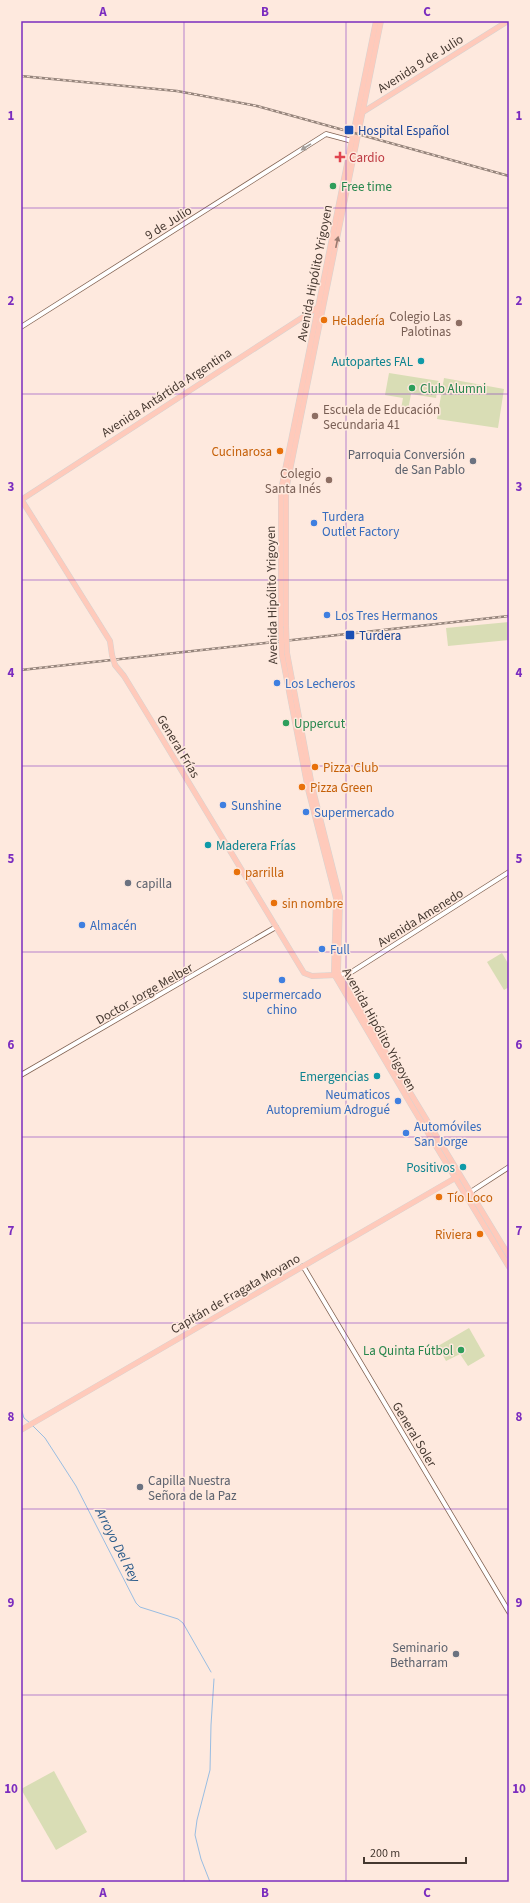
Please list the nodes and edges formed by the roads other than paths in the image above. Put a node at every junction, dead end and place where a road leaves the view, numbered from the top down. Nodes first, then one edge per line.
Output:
1 (376, 21) edge
2 (381, 21) edge
3 (508, 21) edge
4 (367, 96) junction
5 (383, 100) junction
6 (363, 112) junction
7 (357, 133) junction
8 (352, 142) junction
9 (324, 304) junction
10 (318, 307) junction
11 (21, 327) edge
12 (21, 499) edge
13 (284, 627) junction
14 (509, 872) edge
15 (276, 927) junction
16 (337, 975) junction
17 (21, 1075) edge
18 (509, 1166) edge
19 (458, 1177) junction
20 (467, 1194) junction
21 (509, 1256) edge
22 (303, 1266) junction
23 (509, 1267) edge
24 (21, 1430) edge
25 (509, 1612) edge

1 - 7 main road, Avenida Hipólito Yrigoyen
2 - 4 main road, Avenida Hipólito Yrigoyen
3 - 5 main road, Avenida 9 de Julio
4 - 5 main road
4 - 6 main road, Avenida Hipólito Yrigoyen
5 - 6 main road, Avenida 9 de Julio
6 - 7 main road, Avenida Hipólito Yrigoyen
7 - 8 main road, Avenida Hipólito Yrigoyen
9 -> 7 main road, Avenida Hipólito Yrigoyen
8 - 10 main road, Avenida Hipólito Yrigoyen
8 -> 11 street, 9 de Julio
9 - 10 main road, Avenida Antártida Argentina
9 - 13 main road, Avenida Hipólito Yrigoyen
10 - 12 main road, Avenida Antártida Argentina
10 - 13 main road, Avenida Hipólito Yrigoyen
12 - 15 main road, General Frías, bridge
13 - 16 main road, Avenida Hipólito Yrigoyen, bridge
14 - 16 street, Avenida Amenedo
15 - 16 main road, General Frías
15 - 17 street, Doctor Jorge Melber
16 - 19 main road, Avenida Hipólito Yrigoyen
18 - 20 street
19 - 20 main road, Avenida Hipólito Yrigoyen
19 - 22 main road, Capitán de Fragata Moyano
20 - 21 main road, Avenida Hipólito Yrigoyen
20 - 23 main road, Avenida Hipólito Yrigoyen
22 - 24 main road, Capitán de Fragata Moyano
22 - 25 street, General Soler

